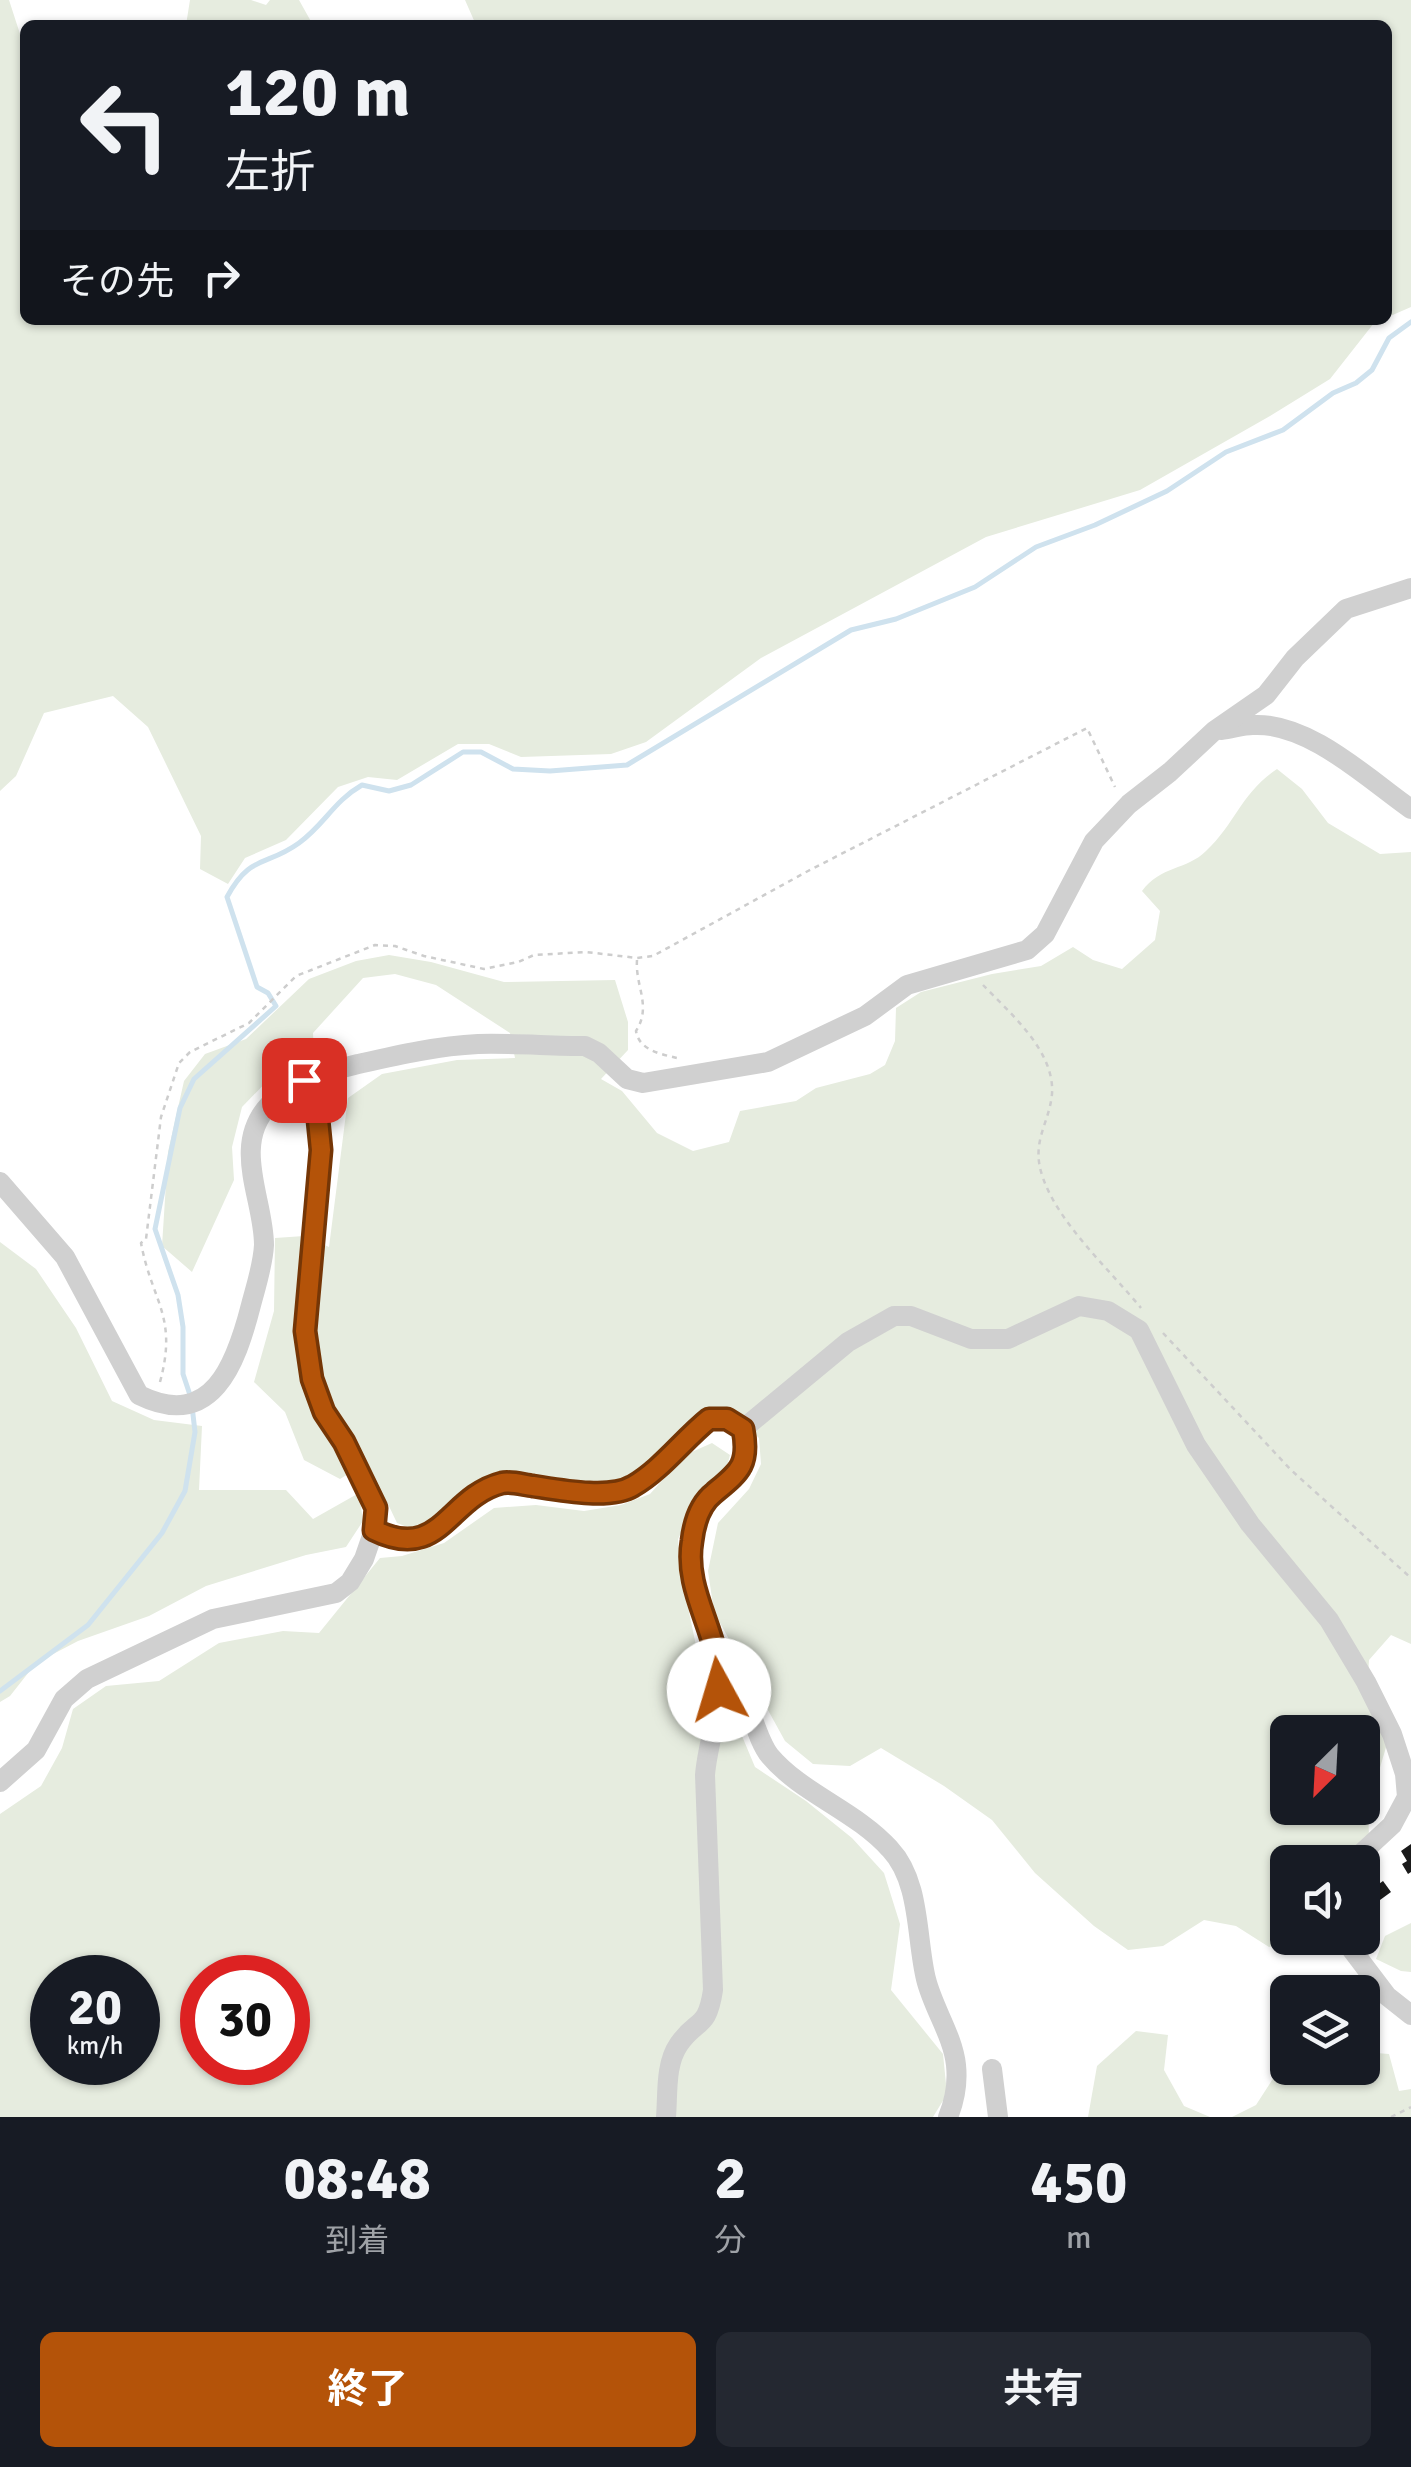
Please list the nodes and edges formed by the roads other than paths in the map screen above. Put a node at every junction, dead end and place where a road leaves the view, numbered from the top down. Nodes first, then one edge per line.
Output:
1 (1411, 588) edge
2 (1214, 730) junction
3 (1411, 809) edge
4 (304, 1080) junction
5 (0, 1182) edge
6 (743, 1429) junction
7 (374, 1530) junction
8 (720, 1667) junction
9 (0, 1782) edge
10 (1371, 1845) edge
11 (1356, 1955) edge
12 (1411, 2014) edge
13 (992, 2069) dead end
14 (666, 2117) edge
15 (948, 2117) edge
16 (998, 2117) edge

1 - 2 street
2 - 3 street
2 - 4 street
4 - 5 street
4 - 7 street
6 - 7 street
6 - 8 street
6 - 10 street
7 - 9 street
8 - 14 street
8 - 15 street
11 - 12 street
13 - 16 street

